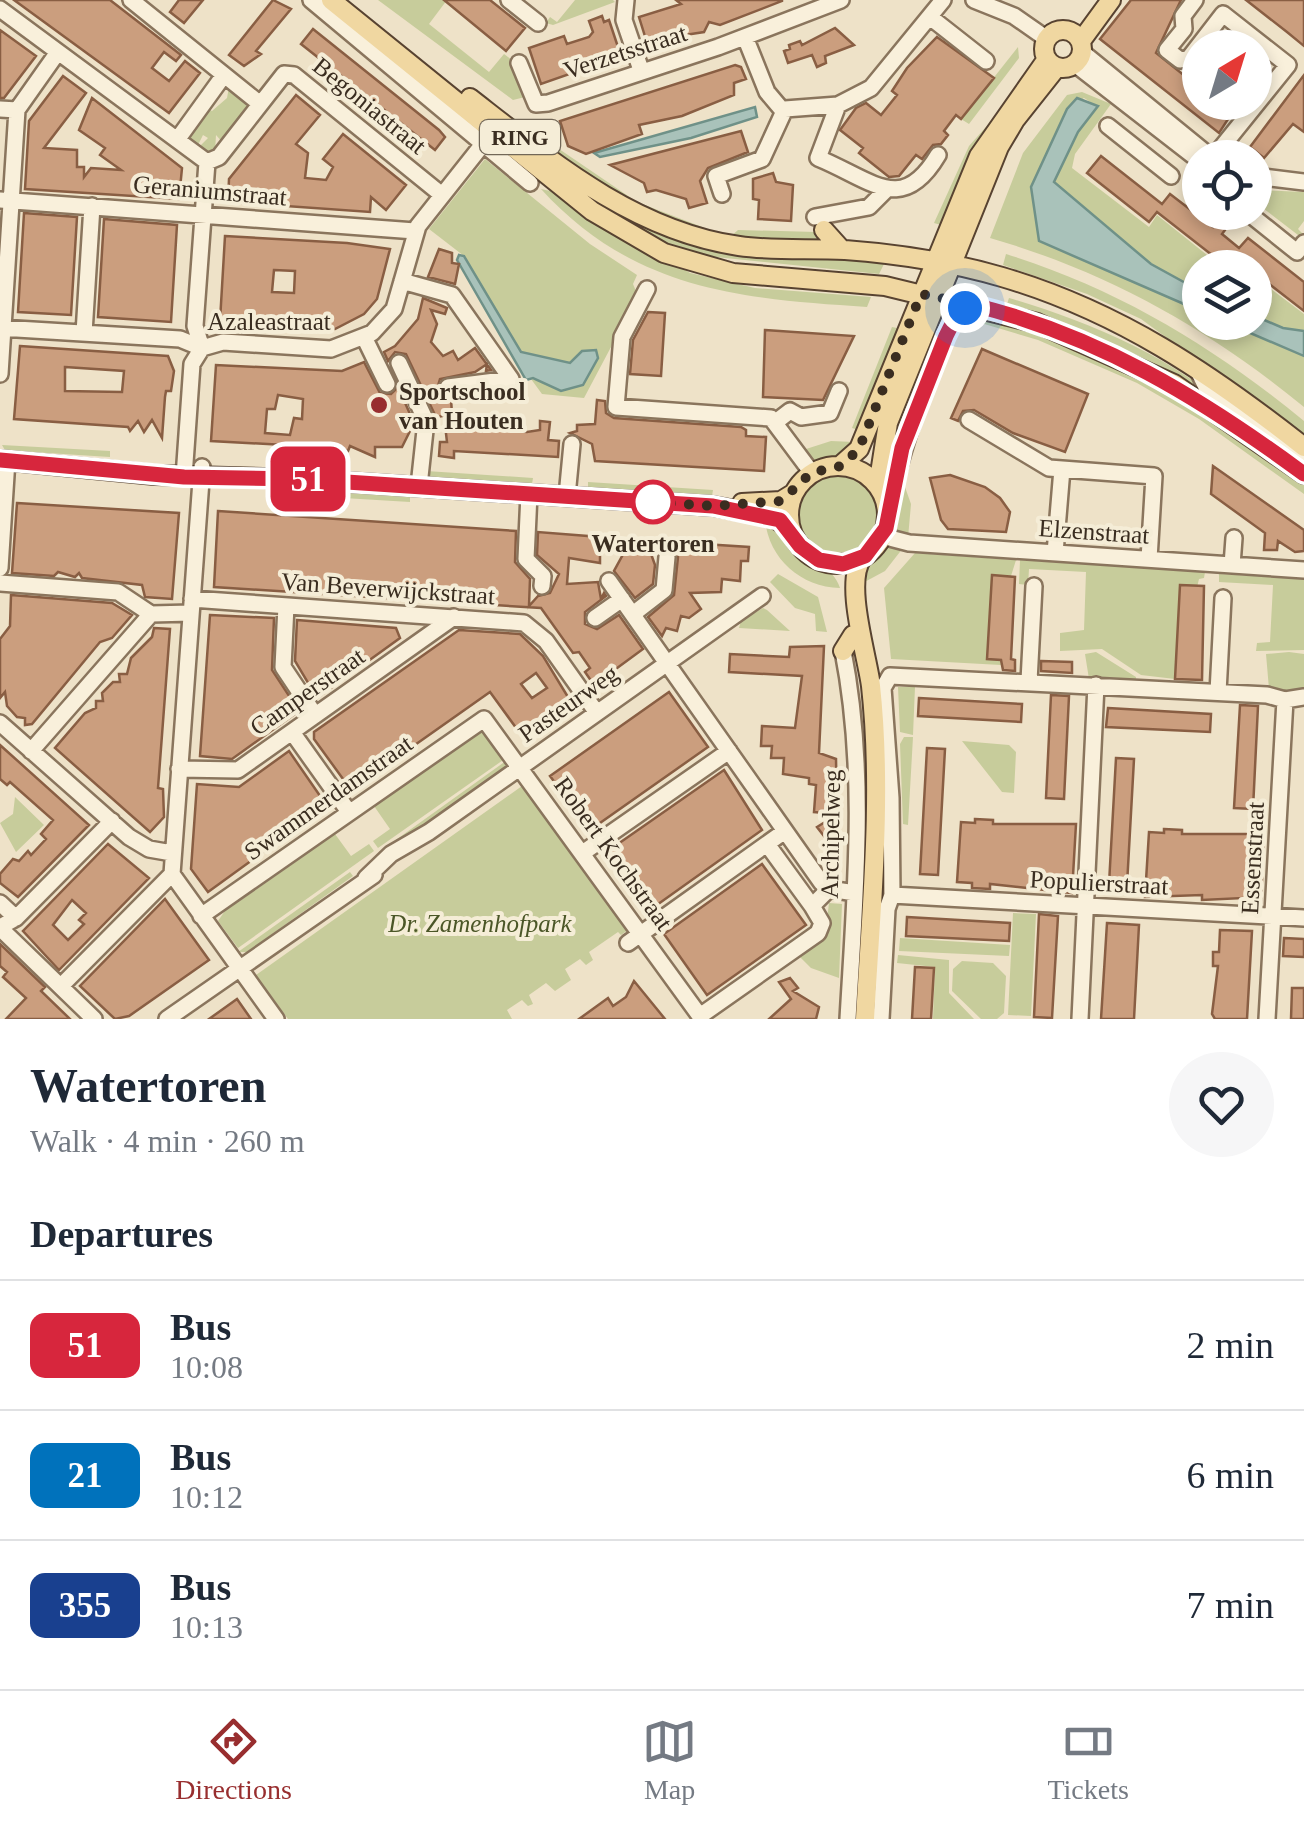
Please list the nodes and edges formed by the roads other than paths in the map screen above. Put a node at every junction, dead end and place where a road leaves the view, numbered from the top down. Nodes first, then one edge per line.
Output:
1 (131, 0) edge
2 (311, 0) edge
3 (331, 0) edge
4 (349, 0) edge
5 (509, 0) edge
6 (626, 0) edge
7 (841, 0) edge
8 (943, 0) edge
9 (974, 0) edge
10 (1104, 0) edge
11 (1112, 0) edge
12 (1196, 0) edge
13 (0, 9) edge
14 (930, 17) junction
15 (538, 23) dead end
16 (745, 37) junction
17 (1046, 39) joint
18 (58, 52) junction
19 (1068, 52) junction
20 (986, 60) dead end
21 (519, 63) dead end
22 (640, 70) junction
23 (224, 75) junction
24 (260, 104) junction
25 (838, 106) junction
26 (0, 109) edge
27 (17, 110) junction
28 (783, 111) junction
29 (1108, 126) dead end
30 (1163, 126) junction
31 (177, 140) junction
32 (1184, 140) edge
33 (1227, 140) edge
34 (483, 144) junction
35 (1182, 144) edge
36 (1142, 153) junction
37 (938, 155) dead end
38 (207, 162) junction
39 (1171, 176) dead end
40 (1272, 179) edge
41 (1304, 182) edge
42 (530, 183) joint
43 (564, 189) junction
44 (887, 189) junction
45 (722, 194) dead end
46 (442, 195) junction
47 (6, 200) edge
48 (92, 206) junction
49 (203, 215) junction
50 (819, 223) joint
51 (730, 226) dead end
52 (1269, 230) edge
53 (415, 231) junction
54 (712, 238) junction
55 (1304, 243) edge
56 (842, 250) junction
57 (943, 263) junction
58 (402, 281) junction
59 (647, 289) dead end
60 (930, 295) junction
61 (974, 305) junction
62 (2, 328) edge
63 (84, 333) junction
64 (364, 337) junction
65 (202, 348) junction
66 (399, 363) dead end
67 (1194, 364) junction
68 (0, 374) edge
69 (387, 384) dead end
70 (448, 387) dead end
71 (838, 391) dead end
72 (969, 420) dead end
73 (777, 421) junction
74 (572, 444) dead end
75 (1304, 447) edge
76 (1304, 458) edge
77 (4, 460) edge
78 (841, 466) junction
79 (1062, 468) junction
80 (193, 472) junction
81 (812, 472) junction
82 (1304, 474) edge
83 (419, 486) junction
84 (878, 486) junction
85 (794, 493) junction
86 (529, 494) junction
87 (567, 496) junction
88 (713, 506) junction
89 (887, 509) junction
90 (791, 529) junction
91 (882, 536) junction
92 (1234, 538) dead end
93 (1056, 553) junction
94 (667, 557) dead end
95 (862, 558) junction
96 (1149, 560) junction
97 (828, 563) junction
98 (1232, 565) junction
99 (0, 568) edge
100 (1304, 570) edge
101 (609, 581) dead end
102 (0, 583) edge
103 (542, 586) dead end
104 (1034, 586) dead end
105 (762, 596) dead end
106 (1223, 598) dead end
107 (622, 599) junction
108 (191, 606) junction
109 (286, 606) junction
110 (151, 614) junction
111 (632, 614) junction
112 (454, 617) junction
113 (595, 618) dead end
114 (848, 643) junction
115 (667, 664) junction
116 (1032, 681) junction
117 (1096, 685) junction
118 (880, 690) junction
119 (1218, 692) junction
120 (1304, 697) edge
121 (1285, 700) junction
122 (597, 713) junction
123 (315, 715) junction
124 (484, 719) joint
125 (870, 722) junction
126 (0, 723) edge
127 (292, 732) junction
128 (31, 751) junction
129 (729, 751) junction
130 (521, 767) junction
131 (179, 768) junction
132 (349, 812) junction
133 (112, 821) junction
134 (785, 831) junction
135 (768, 844) junction
136 (584, 852) junction
137 (172, 853) junction
138 (172, 874) junction
139 (830, 890) junction
140 (855, 893) junction
141 (892, 896) junction
142 (0, 903) edge
143 (1088, 905) junction
144 (812, 906) junction
145 (201, 916) junction
146 (1274, 916) junction
147 (16, 918) junction
148 (1304, 918) edge
149 (0, 927) edge
150 (634, 938) junction
151 (239, 967) junction
152 (61, 986) junction
153 (701, 1018) edge
154 (94, 1019) edge
155 (167, 1019) edge
156 (276, 1019) edge
157 (848, 1019) edge
158 (865, 1019) edge
159 (881, 1019) edge
160 (1080, 1019) edge
161 (1268, 1019) edge

1 - 23 street
2 - 34 street
3 - 43 main road, RING
4 - 54 main road, RING
5 - 15 street
6 - 22 street
7 - 16 street, Verzetsstraat
8 - 14 street
9 - 17 street
10 - 19 main road
11 - 19 main road
12 - 33 street
13 - 18 street
14 - 20 street
14 - 25 street
16 - 22 street, Verzetsstraat
16 - 28 street
17 - 19 main road
18 - 27 street
18 - 31 street
19 - 30 street
19 - 57 main road
21 - 22 street, Verzetsstraat
23 - 24 street
23 - 31 street
24 - 38 street
24 - 46 street, Begoniastraat
25 - 28 street
25 - 44 street
26 - 27 street
27 - 47 street
28 - 45 street
29 - 36 street
30 - 32 street
30 - 35 street
30 - 36 street
31 - 38 street
34 - 42 street
34 - 46 street, Azaleastraat
36 - 39 street
37 - 44 street
38 - 49 street
40 - 41 street
42 - 43 main road
43 - 60 main road, RING
44 - 50 street
46 - 53 street, Azaleastraat
47 - 48 street, Geraniumstraat
47 - 62 street
48 - 49 street, Geraniumstraat
48 - 63 street
49 - 53 street, Geraniumstraat
49 - 65 street
50 - 56 main road
51 - 54 main road
52 - 55 street
53 - 58 street, Azaleastraat
54 - 56 main road, RING
56 - 57 main road, RING
57 - 60 main road
57 - 67 main road, RING
58 - 64 street, Azaleastraat
58 - 70 street
59 - 73 street
60 - 61 main road, RING
60 - 78 main road
60 - 84 main road
61 - 82 main road, RING
61 - 89 street
62 - 63 street, Azaleastraat
62 - 68 street
63 - 65 street, Azaleastraat
64 - 65 street, Azaleastraat
64 - 69 street
65 - 80 street
66 - 83 street
67 - 75 main road, RING
67 - 76 street
71 - 73 street
72 - 79 street
73 - 81 street
74 - 87 street
77 - 80 main road
77 - 99 street
78 - 81 main road
78 - 84 main road
79 - 93 street
79 - 96 street
80 - 83 main road
80 - 108 street
81 - 85 main road
83 - 86 main road
84 - 89 main road
85 - 88 main road
85 - 90 main road
86 - 87 main road
86 - 103 street
87 - 88 main road
88 - 90 main road
89 - 91 main road
90 - 97 main road
91 - 93 street, Elzenstraat
91 - 95 main road
92 - 98 street
93 - 96 street, Elzenstraat
94 - 111 street
95 - 97 main road
95 - 118 main road, Archipelweg
96 - 98 street, Elzenstraat
97 - 114 main road, Archipelweg
98 - 100 street, Elzenstraat
101 - 107 street
102 - 110 street
104 - 116 street
105 - 115 street, Pasteurweg
106 - 119 street
107 - 111 street
107 - 113 street
108 - 109 street, Van Beverwijckstraat
108 - 110 street, Van Beverwijckstraat
108 - 131 street
109 - 112 street, Van Beverwijckstraat
109 - 123 street
110 - 128 street
111 - 115 street
112 - 122 street, Van Beverwijckstraat
112 - 123 street, Camperstraat
114 - 125 main road, Archipelweg
114 - 140 street, Archipelweg
115 - 122 street, Pasteurweg
115 - 129 street
116 - 117 street
116 - 118 street
117 - 119 street
117 - 143 street
118 - 125 main road, Archipelweg
118 - 141 street, Archipelweg
119 - 121 street
120 - 121 street
121 - 146 street, Essenstraat
122 - 130 street, Pasteurweg
123 - 127 street, Camperstraat
124 - 130 street, Robert Kochstraat
124 - 132 street, Swammerdamstraat
125 - 158 main road, Archipelweg
126 - 128 street
127 - 131 street, Camperstraat
127 - 132 street
128 - 133 street
129 - 134 street
129 - 136 street
130 - 136 street, Robert Kochstraat
130 - 151 street, Pasteurweg
131 - 137 street
132 - 145 street, Swammerdamstraat
133 - 137 street
133 - 147 street
134 - 135 street
134 - 139 street
135 - 144 street
135 - 150 street
136 - 150 street, Robert Kochstraat
137 - 138 street
138 - 145 street
138 - 152 street
139 - 140 street
139 - 144 street
140 - 157 street, Archipelweg
141 - 143 street, Populierstraat
141 - 159 street, Archipelweg
142 - 147 street
143 - 146 street, Populierstraat
143 - 160 street
144 - 153 street
145 - 151 street
146 - 148 street, Populierstraat
146 - 161 street, Essenstraat
147 - 149 street
149 - 152 street
150 - 153 street, Robert Kochstraat
151 - 155 street, Pasteurweg
151 - 156 street
152 - 154 street

